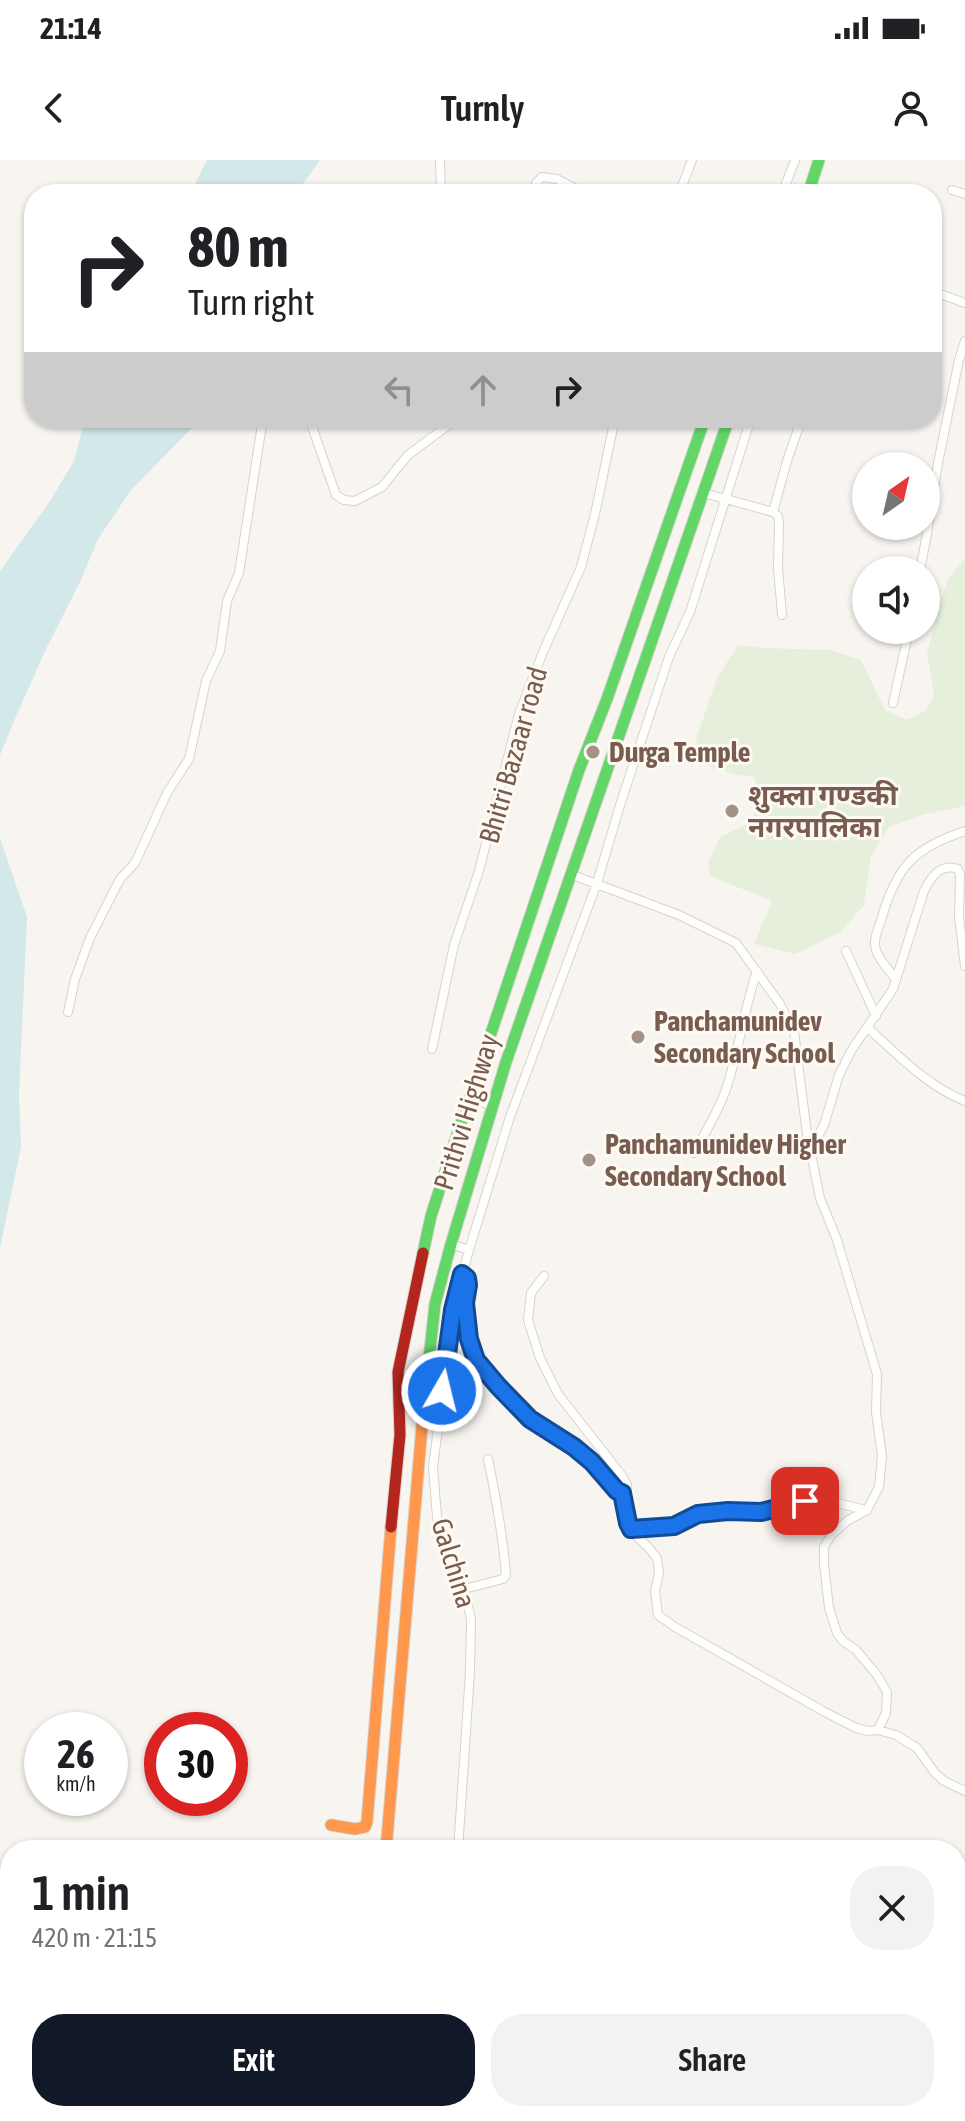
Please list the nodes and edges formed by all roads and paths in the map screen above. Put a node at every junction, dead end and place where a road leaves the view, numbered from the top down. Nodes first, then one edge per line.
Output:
1 (440, 160) edge
2 (692, 160) edge
3 (795, 160) edge
4 (819, 160) edge
5 (441, 184) edge
6 (536, 184) edge
7 (567, 184) edge
8 (683, 184) edge
9 (786, 184) edge
10 (811, 184) edge
11 (952, 190) dead end
12 (965, 194) edge
13 (942, 295) edge
14 (965, 303) edge
15 (965, 341) edge
16 (261, 428) edge
17 (313, 428) edge
18 (444, 428) edge
19 (613, 428) edge
20 (702, 428) edge
21 (726, 428) edge
22 (748, 428) edge
23 (799, 428) edge
24 (704, 493) junction
25 (725, 500) junction
26 (773, 512) junction
27 (922, 556) edge
28 (782, 615) dead end
29 (906, 644) edge
30 (893, 703) dead end
31 (965, 831) edge
32 (962, 872) edge
33 (570, 874) junction
34 (597, 883) junction
35 (846, 951) dead end
36 (965, 966) edge
37 (757, 971) junction
38 (896, 980) junction
39 (68, 1012) dead end
40 (876, 1016) junction
41 (868, 1028) junction
42 (432, 1049) dead end
43 (470, 1097) junction
44 (965, 1101) edge
45 (492, 1106) junction
46 (810, 1150) junction
47 (694, 1153) dead end
48 (451, 1244) junction
49 (469, 1250) junction
50 (462, 1274) junction
51 (544, 1276) dead end
52 (488, 1459) dead end
53 (622, 1493) junction
54 (867, 1510) junction
55 (631, 1529) junction
56 (464, 1589) junction
57 (878, 1730) junction
58 (965, 1791) edge
59 (331, 1825) dead end
60 (387, 1840) edge
61 (459, 1840) edge

1 - 5 street
2 - 8 street
3 - 9 street
4 - 10 main road
6 - 7 street
11 - 12 street
13 - 14 street
15 - 27 street
16 - 39 street
17 - 18 street
19 - 42 street, Bhitri Bazaar road
20 - 43 main road
21 - 24 main road, Prithvi Highway
22 - 25 street, Galchina
23 - 26 street
24 - 25 street
24 - 33 main road, Prithvi Highway
25 - 26 street
25 - 34 street, Galchina
26 - 28 street
29 - 30 street
31 - 38 street
32 - 36 street
32 - 38 street
33 - 34 street
33 - 45 main road, Prithvi Highway
34 - 37 street
34 - 49 street, Galchina
35 - 40 street
37 - 46 street
37 - 47 street
38 - 40 street
40 - 41 street
41 - 44 street
41 - 46 street
43 - 45 street
43 - 59 main road
45 - 48 main road, Prithvi Highway
46 - 54 street
48 - 49 street
48 - 60 main road, Prithvi Highway
49 - 50 street, Galchina
50 - 53 street
50 - 56 street, Galchina
51 - 53 street
52 - 56 street
53 - 55 street
54 - 55 street
54 - 57 street
55 - 57 street
56 - 61 street, Galchina
57 - 58 street

